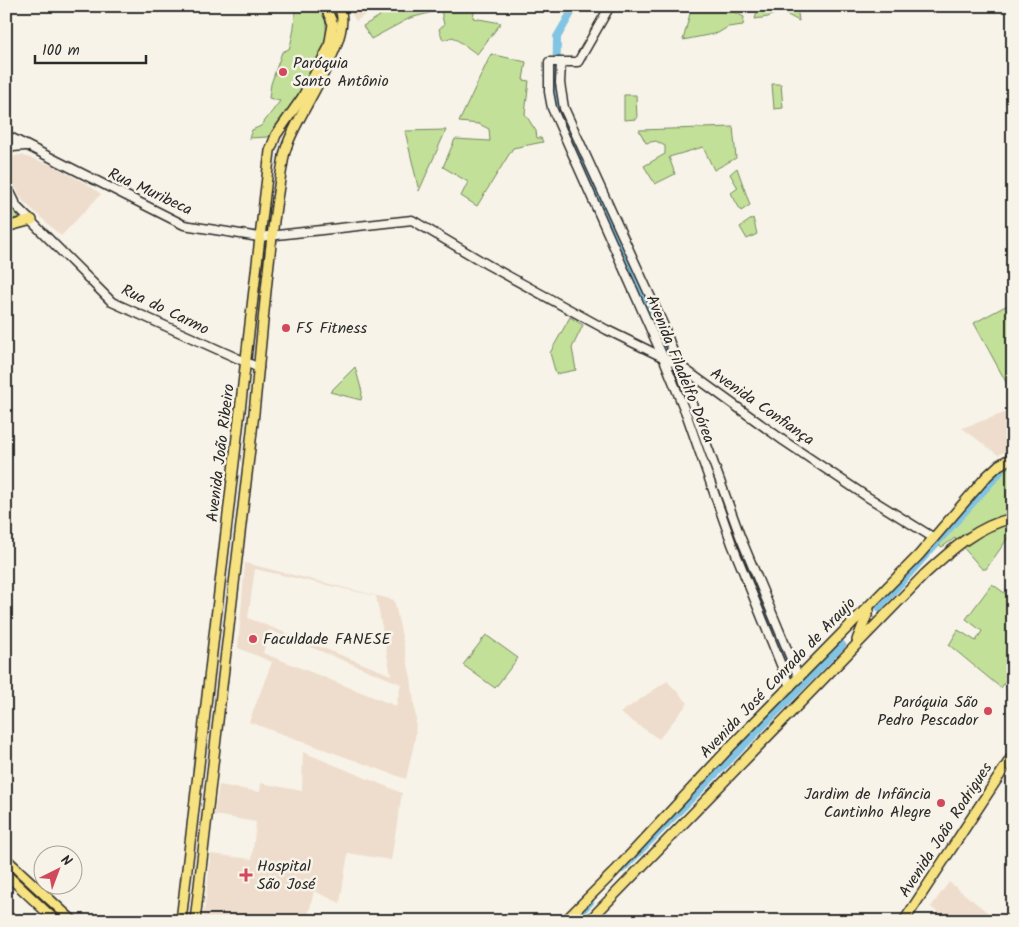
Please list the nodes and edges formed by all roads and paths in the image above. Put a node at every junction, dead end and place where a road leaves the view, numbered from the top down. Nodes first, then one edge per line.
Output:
1 (325, 6) edge
2 (338, 6) edge
3 (610, 6) edge
4 (555, 62) junction
5 (6, 135) edge
6 (27, 146) junction
7 (6, 151) edge
8 (6, 184) edge
9 (6, 196) edge
10 (17, 205) junction
11 (32, 220) junction
12 (412, 220) joint
13 (6, 227) edge
14 (272, 234) junction
15 (259, 237) junction
16 (663, 357) junction
17 (247, 364) junction
18 (677, 364) junction
19 (259, 368) junction
20 (1013, 457) edge
21 (1013, 518) edge
22 (934, 538) junction
23 (871, 605) junction
24 (855, 644) junction
25 (794, 682) junction
26 (1013, 755) edge
27 (702, 779) junction
28 (721, 781) junction
29 (6, 859) edge
30 (6, 874) edge
31 (56, 921) edge
32 (73, 921) edge
33 (181, 921) edge
34 (195, 921) edge
35 (564, 921) edge
36 (588, 921) edge
37 (904, 921) edge

1 - 15 main road, Avenida João Ribeiro
2 - 14 main road, Avenida João Ribeiro
3 - 4 street
4 - 16 street, Avenida Filadelfo Dórea
4 - 18 street, Avenida Filadelfo Dórea
5 - 6 street, Rua Muribeca
6 - 7 street
6 - 15 street, Rua Muribeca
8 - 10 street
9 - 10 street, Rua do Carmo
10 - 11 street, Rua do Carmo
11 - 13 main road
11 - 17 street, Rua do Carmo
12 - 14 street, Rua Muribeca
12 - 16 street, Avenida Confiança
14 - 15 street, Rua Muribeca
14 - 19 main road, Avenida João Ribeiro
15 - 17 main road, Avenida João Ribeiro
16 - 18 street, Avenida Confiança
16 - 25 street, Avenida Filadelfo Dórea
17 - 19 street, Rua do Carmo
17 - 33 main road, Avenida João Ribeiro
18 - 22 street, Avenida Confiança
18 - 25 street, Avenida Filadelfo Dórea
19 - 34 main road, Avenida João Ribeiro
20 - 22 main road, Avenida José Conrado de Araujo
21 - 24 main road, Avenida José Conrado de Araujo
22 - 23 main road, Avenida José Conrado de Araujo
23 - 24 main road
23 - 25 main road, Avenida José Conrado de Araujo
24 - 28 main road, Avenida José Conrado de Araujo
25 - 27 main road, Avenida José Conrado de Araujo
26 - 37 main road, Avenida João Rodrigues
27 - 28 main road
27 - 35 main road, Avenida José Conrado de Araujo
28 - 36 main road, Avenida José Conrado de Araujo
29 - 32 main road
30 - 31 main road

